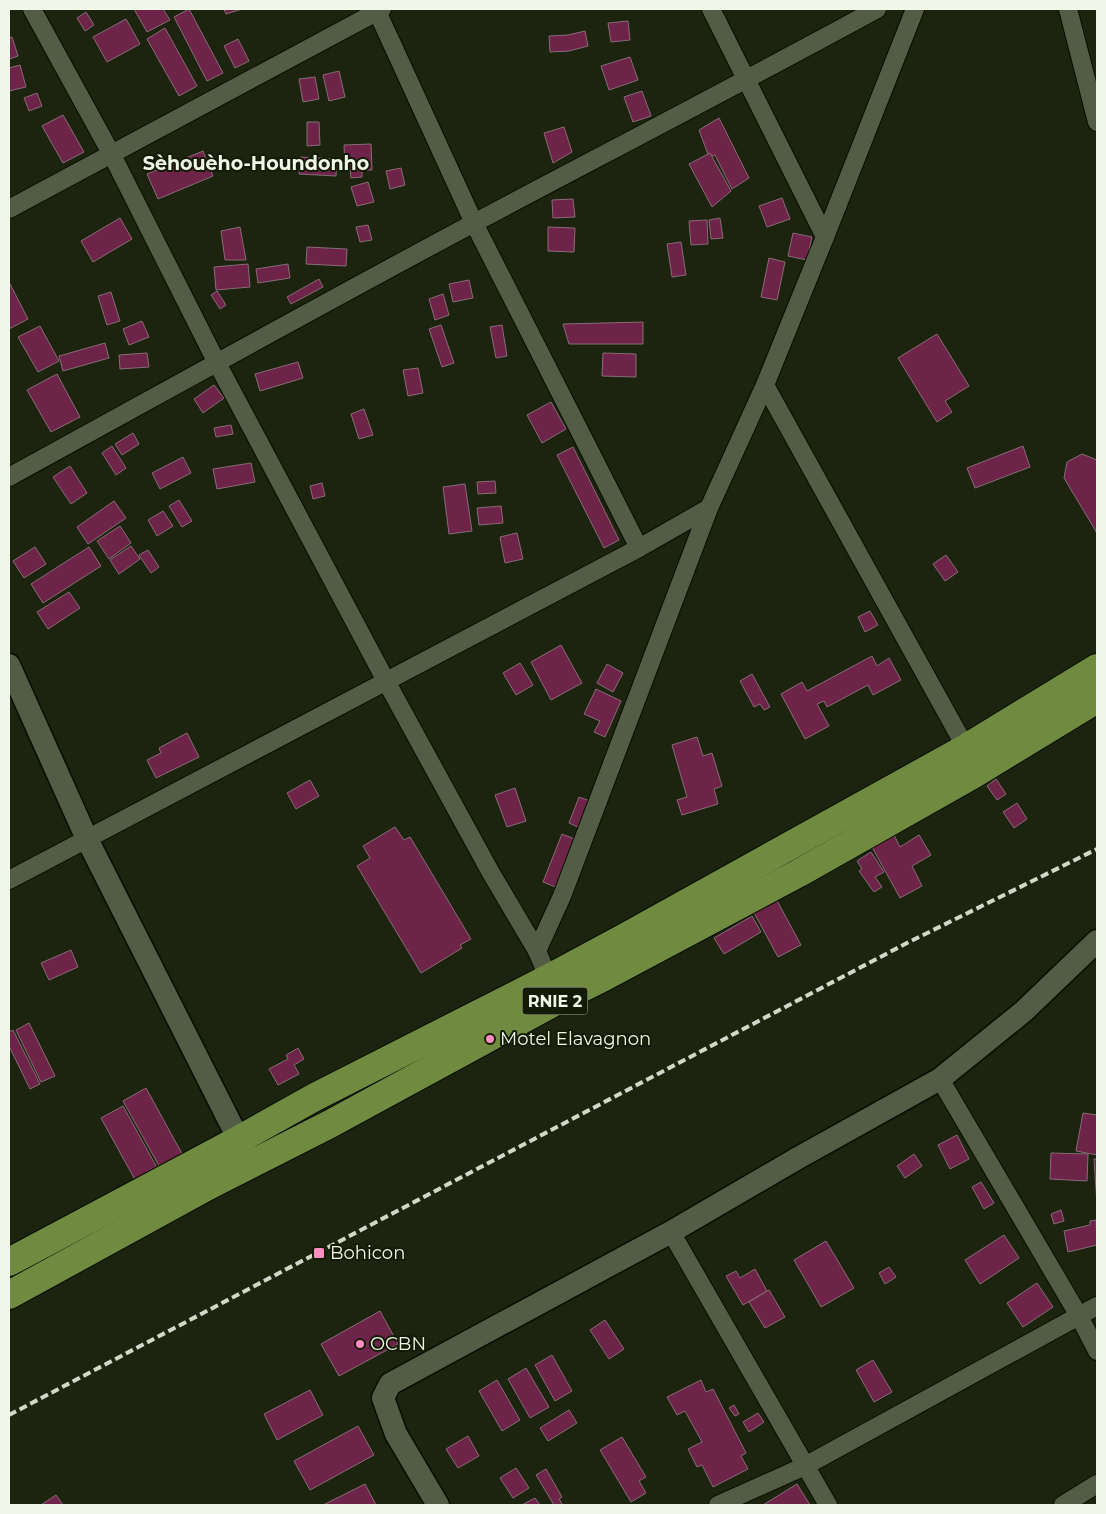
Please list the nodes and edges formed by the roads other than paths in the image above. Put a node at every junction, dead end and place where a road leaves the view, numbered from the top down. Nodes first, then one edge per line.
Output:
1 (32, 9) edge
2 (711, 9) edge
3 (877, 9) edge
4 (915, 9) edge
5 (1068, 9) edge
6 (378, 10) edge
7 (747, 80) junction
8 (1097, 122) edge
9 (112, 155) junction
10 (9, 209) edge
11 (474, 223) junction
12 (825, 237) junction
13 (217, 363) junction
14 (765, 384) junction
15 (9, 477) edge
16 (709, 508) junction
17 (639, 548) junction
18 (9, 665) edge
19 (1097, 668) edge
20 (386, 681) junction
21 (1097, 699) edge
22 (1023, 712) junction
23 (1038, 734) junction
24 (966, 748) junction
25 (87, 839) junction
26 (784, 848) junction
27 (799, 873) junction
28 (9, 880) edge
29 (1097, 941) edge
30 (537, 951) junction
31 (554, 989) junction
32 (940, 1079) junction
33 (238, 1140) junction
34 (251, 1164) junction
35 (671, 1232) junction
36 (9, 1262) edge
37 (9, 1294) edge
38 (1097, 1306) edge
39 (1079, 1316) junction
40 (1097, 1351) edge
41 (804, 1466) junction
42 (1097, 1484) edge
43 (438, 1505) edge
44 (718, 1505) edge
45 (828, 1505) edge
46 (1063, 1505) edge

1 - 9 street
2 - 7 street
3 - 7 street
4 - 12 street
5 - 8 street
6 - 9 street
6 - 11 street
7 - 11 street
7 - 12 street
9 - 10 street
9 - 13 street
11 - 13 street
11 - 17 street
12 - 14 street
13 - 15 street
13 - 20 street
14 - 16 street
14 - 24 street
16 - 17 street
16 - 30 street
17 - 20 street
18 - 25 street
19 - 22 highway, RNIE 2
20 - 25 street
20 - 30 street
21 - 23 highway, RNIE 2
22 - 23 highway
22 - 24 highway, RNIE 2
23 - 27 highway, RNIE 2
24 - 26 highway, RNIE 2
25 - 28 street
25 - 33 street
26 - 27 highway
26 - 31 highway, RNIE 2
27 - 31 highway, RNIE 2
29 - 32 street
30 - 31 street
31 - 33 highway, RNIE 2
31 - 34 highway, RNIE 2
32 - 35 street
32 - 39 street
33 - 34 street
33 - 36 highway, RNIE 2
34 - 37 highway, RNIE 2
35 - 41 street
35 - 43 street
38 - 39 street
39 - 40 street
39 - 41 street
41 - 44 street
41 - 45 street
42 - 46 street

